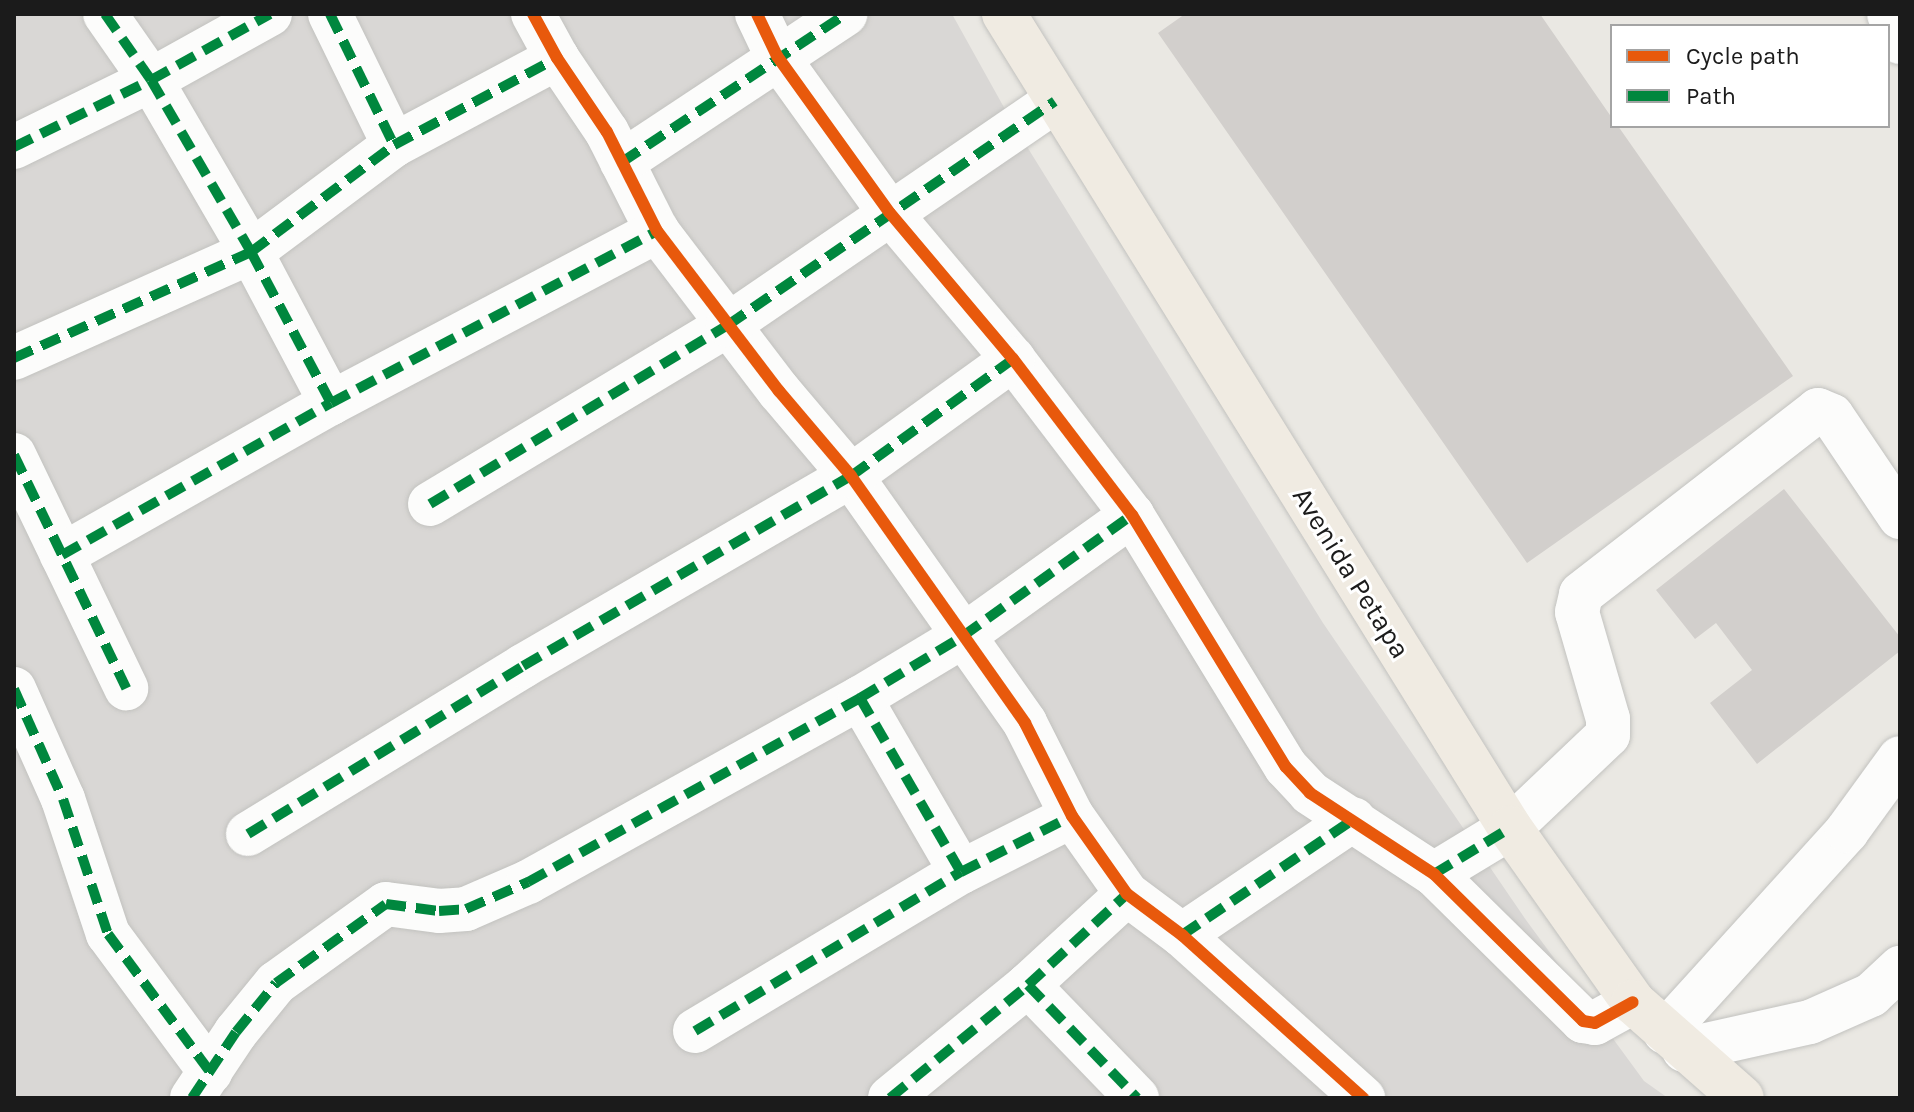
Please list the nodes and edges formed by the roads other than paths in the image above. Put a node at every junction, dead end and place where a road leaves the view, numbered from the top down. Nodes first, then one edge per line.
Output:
1 (105, 14) edge
2 (270, 14) edge
3 (330, 14) edge
4 (533, 14) edge
5 (757, 14) edge
6 (846, 14) edge
7 (1004, 14) edge
8 (1889, 14) edge
9 (1900, 42) edge
10 (777, 56) junction
11 (557, 58) junction
12 (151, 80) junction
13 (1055, 101) junction
14 (394, 145) junction
15 (14, 147) edge
16 (622, 162) junction
17 (890, 213) junction
18 (657, 231) junction
19 (251, 252) junction
20 (728, 325) junction
21 (14, 358) edge
22 (1013, 359) junction
23 (331, 403) junction
24 (14, 455) edge
25 (851, 476) junction
26 (430, 504) dead end
27 (1132, 515) junction
28 (1900, 517) edge
29 (62, 555) junction
30 (963, 636) junction
31 (126, 688) dead end
32 (14, 689) edge
33 (860, 698) junction
34 (1900, 758) edge
35 (1072, 816) junction
36 (1354, 819) junction
37 (1510, 828) junction
38 (248, 834) dead end
39 (961, 872) junction
40 (1434, 874) junction
41 (1127, 894) junction
42 (1182, 935) junction
43 (1900, 968) edge
44 (1028, 985) junction
45 (1633, 1002) junction
46 (695, 1031) dead end
47 (1674, 1041) junction
48 (201, 1085) edge
49 (903, 1095) edge
50 (1137, 1098) edge
51 (1363, 1098) edge
52 (1742, 1098) edge

1 - 12 street
2 - 12 street
3 - 14 street
4 - 11 street
5 - 10 street
6 - 10 street
7 - 13 main road, Avenida Petapa
8 - 9 street
10 - 16 street
10 - 17 street
11 - 14 street
11 - 16 street
12 - 15 street
12 - 19 street
13 - 17 street
13 - 37 main road, Avenida Petapa
14 - 19 street
16 - 18 street
17 - 20 street
17 - 22 street
18 - 20 street
18 - 23 street
19 - 21 street
19 - 23 street
20 - 25 street
20 - 26 street
22 - 25 street
22 - 27 street
23 - 29 street
24 - 29 street
25 - 30 street
25 - 38 street
27 - 30 street
27 - 36 street
28 - 37 street
29 - 31 street
30 - 33 street
30 - 35 street
32 - 48 street
33 - 39 street
33 - 48 street
34 - 47 street
35 - 39 street
35 - 41 street
36 - 40 street
36 - 42 street
37 - 40 street
37 - 45 main road, Avenida Petapa
39 - 46 street
40 - 45 street
41 - 42 street
41 - 44 street
42 - 51 street
43 - 47 street
44 - 49 street
44 - 50 street
45 - 47 main road, Avenida Petapa
47 - 52 main road, Avenida Petapa

